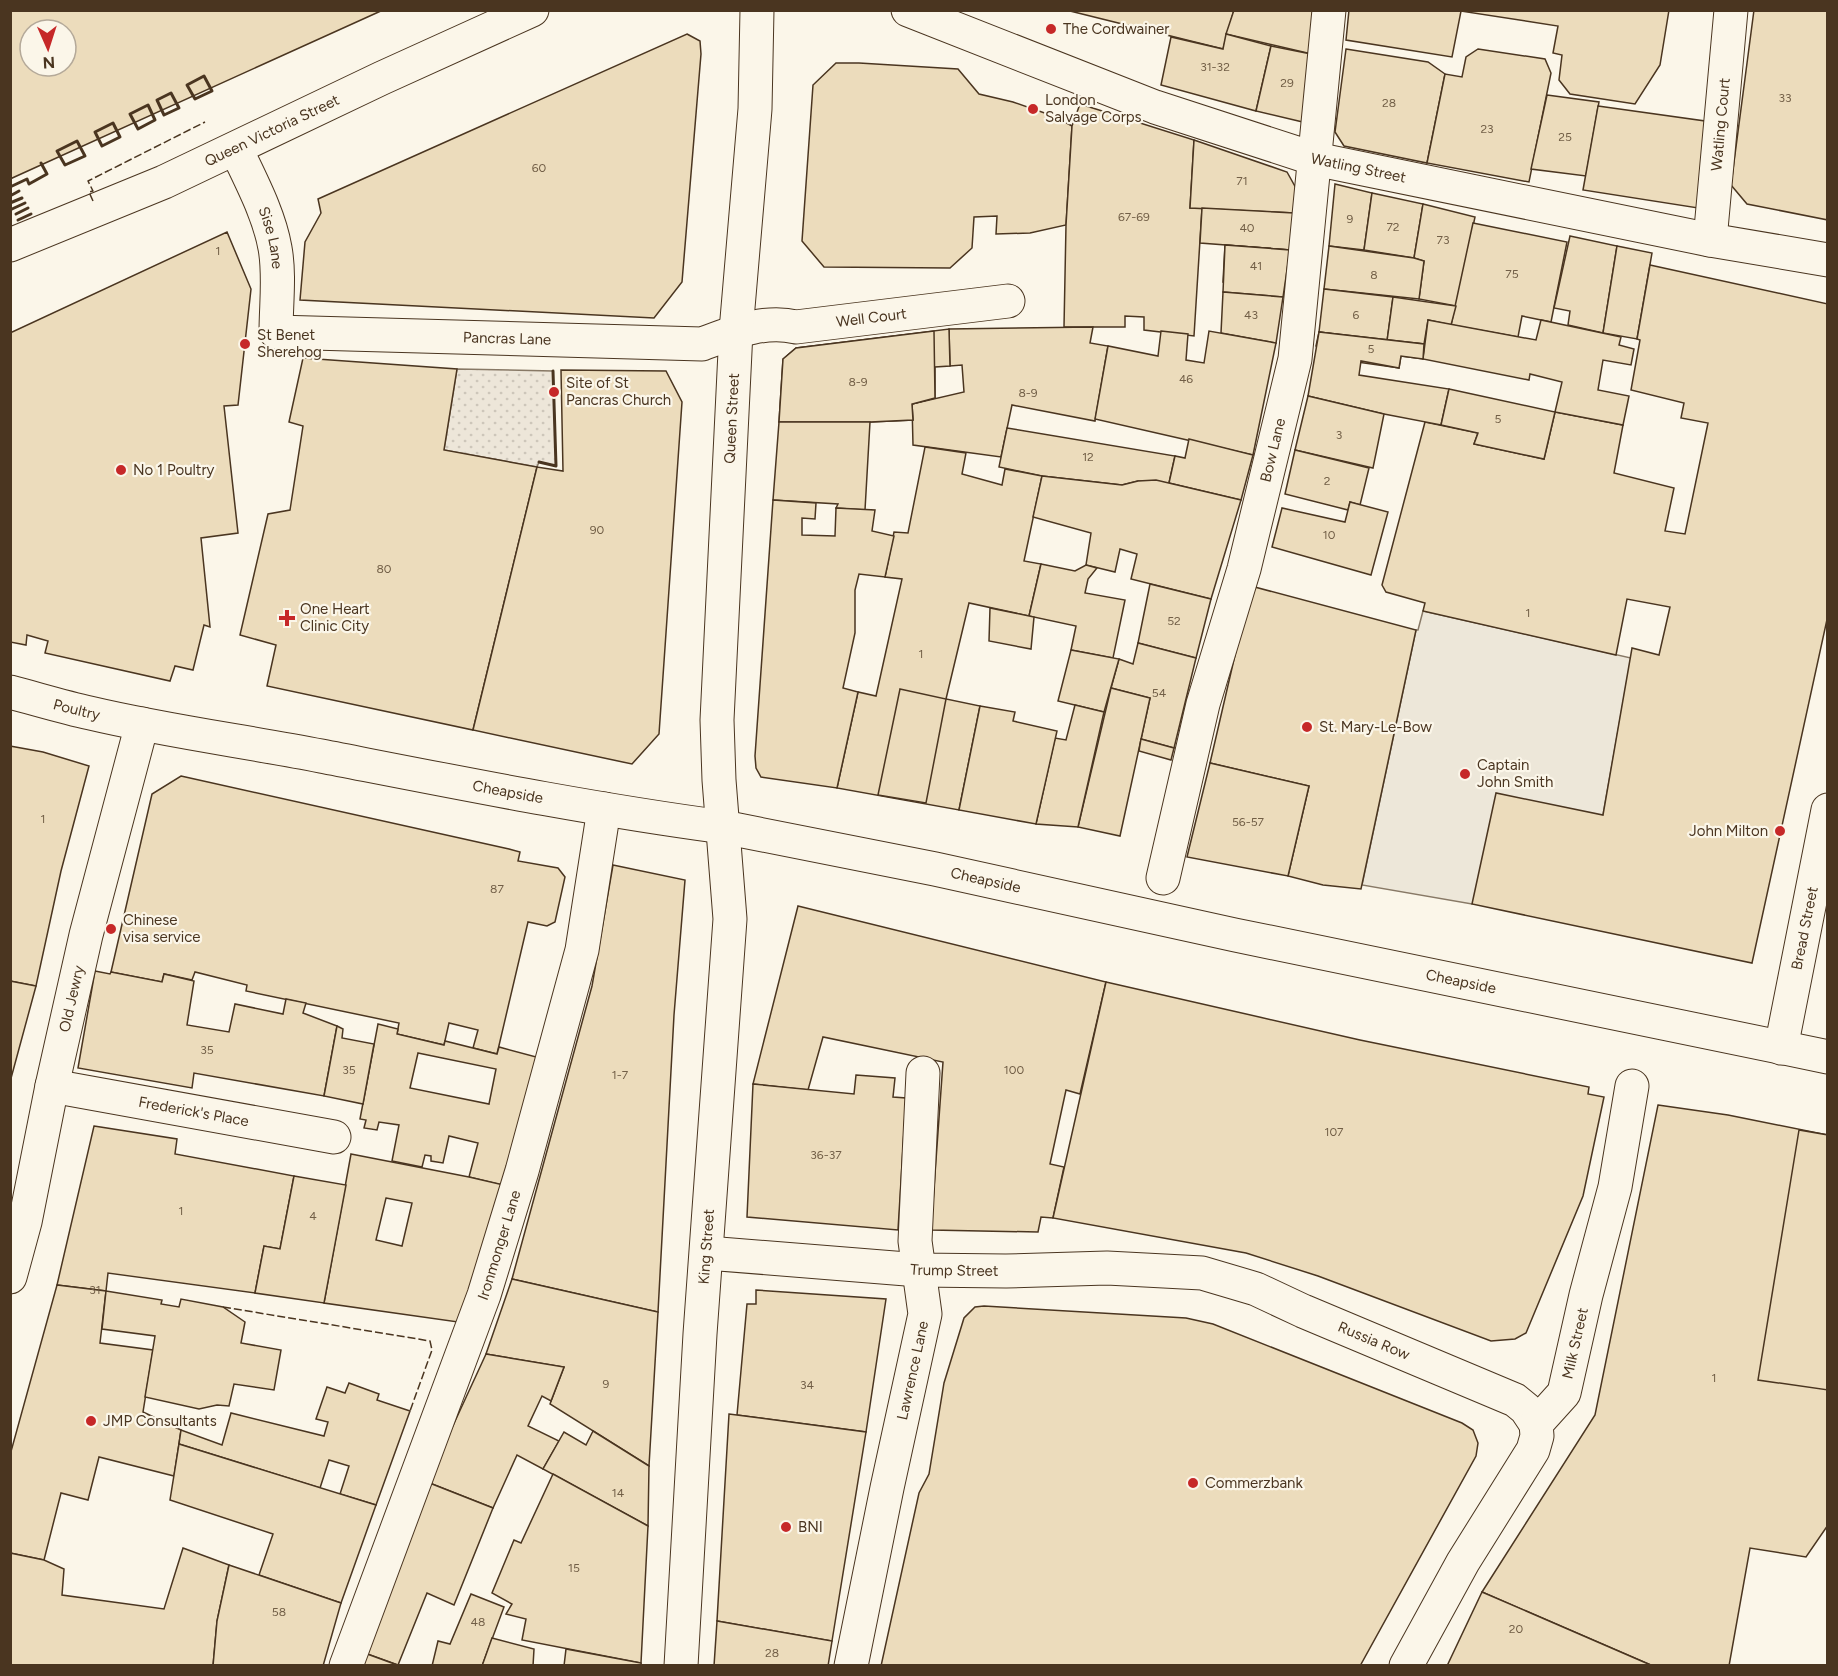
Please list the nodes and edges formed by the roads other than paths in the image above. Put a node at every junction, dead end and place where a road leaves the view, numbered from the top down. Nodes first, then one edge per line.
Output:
1 (532, 10) edge
2 (757, 10) edge
3 (908, 10) edge
4 (1329, 10) edge
5 (1731, 10) edge
6 (236, 149) junction
7 (1315, 159) junction
8 (1710, 240) junction
9 (10, 245) edge
10 (1827, 261) edge
11 (1008, 300) dead end
12 (736, 331) junction
13 (276, 332) joint
14 (10, 692) edge
15 (142, 724) junction
16 (604, 809) junction
17 (1827, 810) edge
18 (723, 827) junction
19 (1163, 878) dead end
20 (1781, 1047) junction
21 (1827, 1057) edge
22 (923, 1073) dead end
23 (52, 1086) junction
24 (1632, 1086) dead end
25 (334, 1137) dead end
26 (707, 1253) junction
27 (920, 1270) junction
28 (1202, 1273) joint
29 (10, 1277) edge
30 (1536, 1424) junction
31 (346, 1665) edge
32 (681, 1665) edge
33 (851, 1665) edge
34 (1406, 1665) edge

1 - 6 street, Queen Victoria Street
2 - 12 street, Queen Street
3 - 7 street, Watling Street
4 - 7 street, Bow Lane
5 - 8 street, Watling Court
6 - 9 street, Queen Victoria Street
6 - 13 street, Sise Lane
7 - 8 street, Watling Street
7 - 19 street, Bow Lane
8 - 10 street, Watling Street
11 - 12 street, Well Court
12 - 13 street, Pancras Lane
12 - 18 street, Queen Street
14 - 15 street, Poultry
15 - 16 street, Cheapside
15 - 23 street, Old Jewry
16 - 18 street, Cheapside
16 - 31 street, Ironmonger Lane
17 - 20 street, Bread Street
18 - 20 street, Cheapside
18 - 26 street, King Street
20 - 21 street, Cheapside
22 - 27 street, Lawrence Lane
23 - 25 street, Frederick's Place
23 - 29 street, Old Jewry
24 - 30 street, Milk Street
26 - 27 street, Trump Street
26 - 32 street, King Street
27 - 28 street, Trump Street
27 - 33 street, Lawrence Lane
28 - 30 street, Russia Row
30 - 34 street

